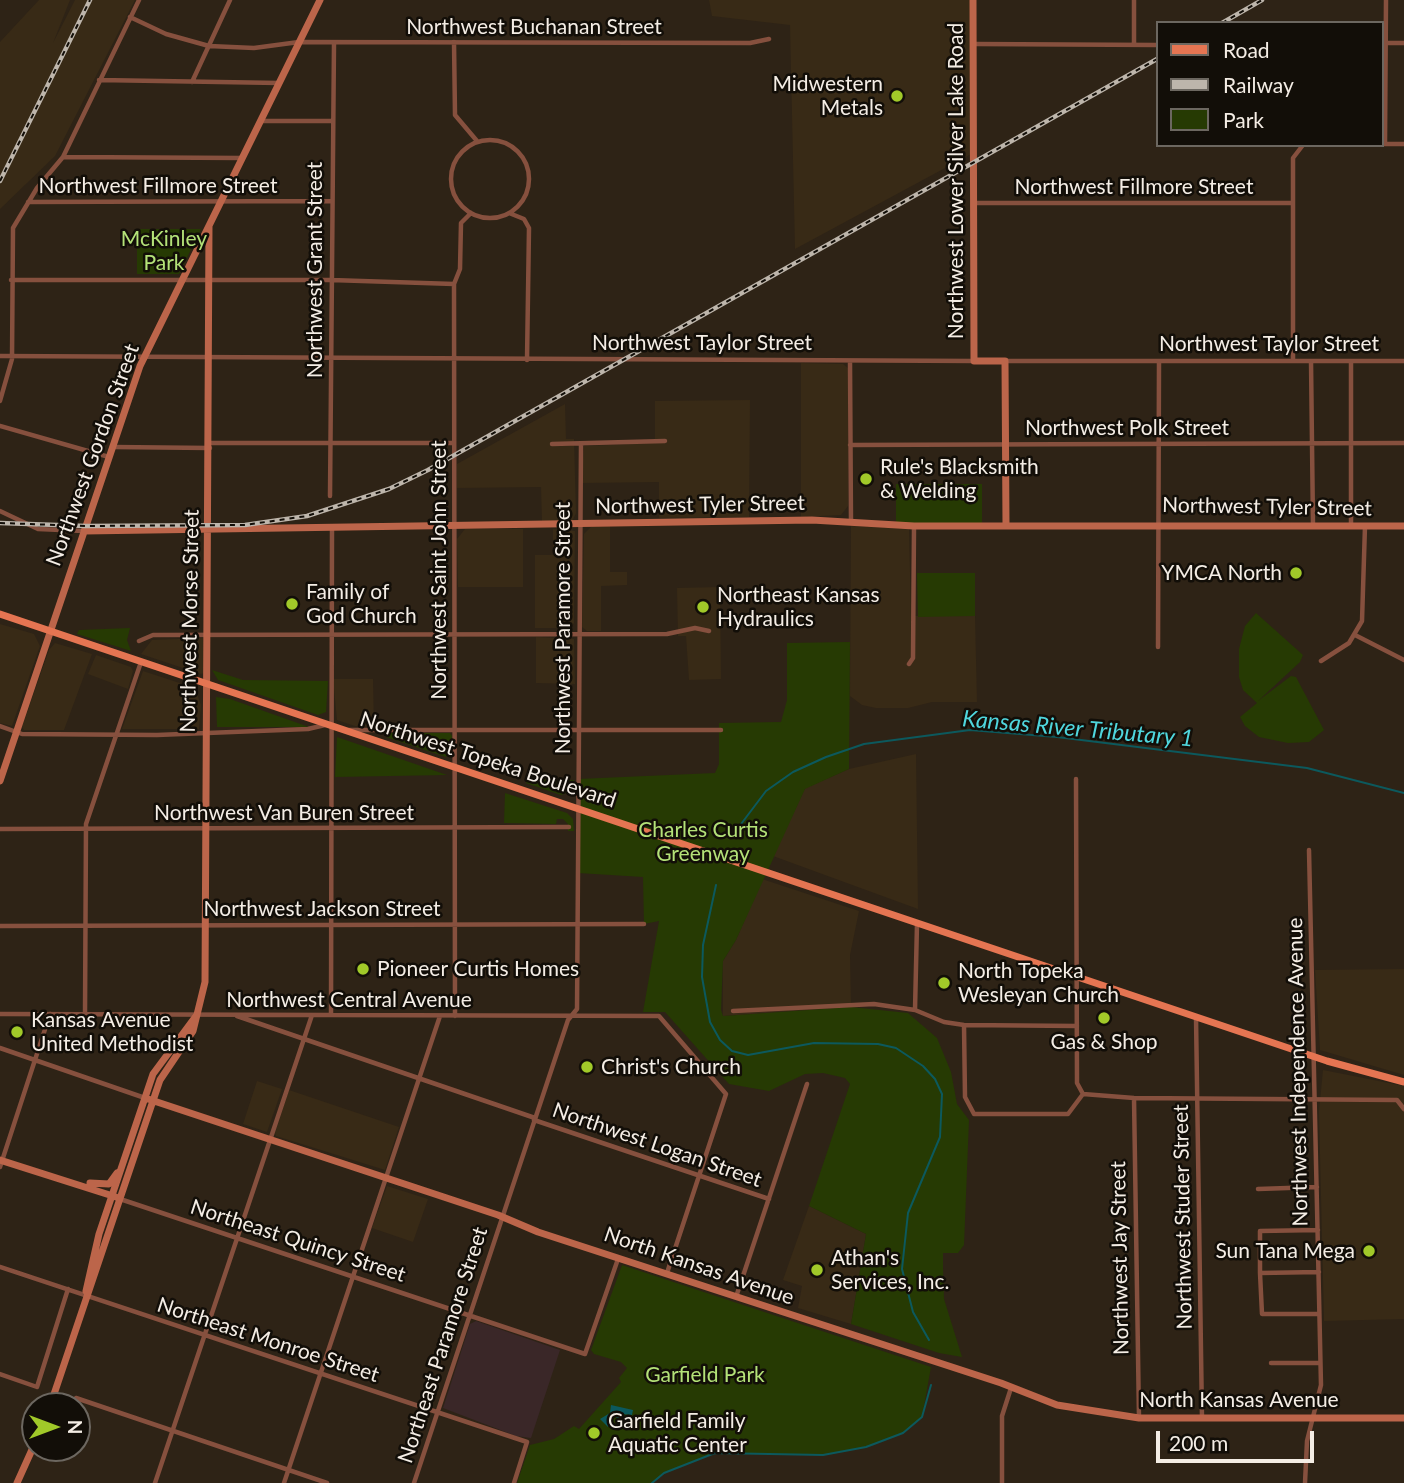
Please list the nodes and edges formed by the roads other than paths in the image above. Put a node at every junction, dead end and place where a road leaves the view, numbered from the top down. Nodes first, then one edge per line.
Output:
1 (139, 0) edge
2 (230, 0) edge
3 (320, 0) edge
4 (973, 0) edge
5 (1133, 0) edge
6 (1386, 0) edge
7 (130, 17) junction
8 (769, 39) dead end
9 (299, 42) junction
10 (334, 43) junction
11 (454, 43) junction
12 (1384, 43) edge
13 (1404, 43) edge
14 (974, 44) junction
15 (1134, 45) junction
16 (1156, 45) edge
17 (209, 46) junction
18 (99, 80) junction
19 (192, 82) junction
20 (279, 83) junction
21 (260, 121) junction
22 (331, 121) junction
23 (477, 142) junction
24 (1383, 144) edge
25 (1404, 144) edge
26 (1300, 147) edge
27 (63, 157) junction
28 (242, 159) junction
29 (221, 200) junction
30 (331, 201) junction
31 (27, 202) junction
32 (975, 203) junction
33 (1293, 203) junction
34 (509, 213) junction
35 (471, 214) junction
36 (209, 226) junction
37 (183, 279) junction
38 (11, 280) junction
39 (209, 280) junction
40 (331, 280) junction
41 (454, 284) junction
42 (0, 356) edge
43 (12, 359) junction
44 (143, 359) junction
45 (210, 360) junction
46 (331, 360) junction
47 (454, 360) junction
48 (527, 360) junction
49 (850, 361) junction
50 (974, 361) junction
51 (1293, 361) junction
52 (1311, 361) junction
53 (1351, 361) junction
54 (1404, 361) edge
55 (1005, 362) junction
56 (1159, 362) junction
57 (0, 401) edge
58 (0, 426) edge
59 (665, 441) dead end
60 (331, 443) junction
61 (454, 443) junction
62 (552, 443) dead end
63 (1312, 443) junction
64 (1351, 443) junction
65 (1404, 443) edge
66 (1005, 444) junction
67 (1159, 444) junction
68 (210, 445) junction
69 (581, 445) junction
70 (850, 445) junction
71 (113, 447) junction
72 (109, 457) junction
73 (330, 496) dead end
74 (0, 510) edge
75 (579, 524) junction
76 (851, 524) junction
77 (1159, 524) junction
78 (1006, 525) junction
79 (455, 526) junction
80 (914, 526) junction
81 (1312, 526) junction
82 (1351, 526) junction
83 (1365, 526) junction
84 (1404, 526) edge
85 (332, 528) junction
86 (209, 530) junction
87 (84, 531) junction
88 (0, 614) edge
89 (50, 631) junction
90 (709, 631) dead end
91 (209, 634) junction
92 (455, 634) junction
93 (578, 634) junction
94 (331, 635) junction
95 (1355, 635) junction
96 (139, 641) dead end
97 (1158, 647) dead end
98 (1404, 660) edge
99 (1321, 661) dead end
100 (141, 662) junction
101 (909, 664) dead end
102 (208, 685) junction
103 (328, 725) junction
104 (0, 726) edge
105 (341, 730) junction
106 (578, 730) junction
107 (721, 730) dead end
108 (455, 731) junction
109 (16, 732) junction
110 (207, 732) junction
111 (116, 734) junction
112 (454, 768) junction
113 (1076, 779) dead end
114 (0, 781) edge
115 (578, 809) junction
116 (455, 827) junction
117 (569, 827) dead end
118 (331, 828) junction
119 (0, 830) edge
120 (86, 830) junction
121 (206, 830) junction
122 (1309, 850) dead end
123 (917, 923) junction
124 (643, 924) dead end
125 (331, 925) junction
126 (455, 925) junction
127 (578, 925) junction
128 (0, 926) edge
129 (85, 926) junction
130 (206, 926) junction
131 (1077, 977) junction
132 (915, 1010) junction
133 (733, 1011) dead end
134 (0, 1014) edge
135 (50, 1014) junction
136 (85, 1015) junction
137 (197, 1015) junction
138 (233, 1015) junction
139 (312, 1015) junction
140 (331, 1016) junction
141 (440, 1016) junction
142 (455, 1016) junction
143 (573, 1016) junction
144 (1195, 1017) junction
145 (964, 1025) junction
146 (1077, 1026) junction
147 (303, 1040) junction
148 (0, 1048) edge
149 (1314, 1056) junction
150 (35, 1061) junction
151 (419, 1079) junction
152 (1404, 1083) edge
153 (807, 1084) dead end
154 (1083, 1094) junction
155 (145, 1098) junction
156 (1134, 1098) junction
157 (1197, 1098) junction
158 (1314, 1098) junction
159 (153, 1101) junction
160 (1404, 1109) edge
161 (535, 1119) junction
162 (270, 1140) junction
163 (127, 1148) junction
164 (1, 1163) edge
165 (699, 1176) junction
166 (58, 1179) junction
167 (386, 1179) junction
168 (1317, 1187) junction
169 (1258, 1189) dead end
170 (116, 1197) junction
171 (769, 1199) junction
172 (502, 1218) junction
173 (1318, 1230) junction
174 (238, 1239) junction
175 (618, 1258) junction
176 (0, 1266) edge
177 (1319, 1272) junction
178 (1260, 1273) junction
179 (667, 1274) junction
180 (353, 1277) junction
181 (68, 1289) junction
182 (86, 1295) junction
183 (736, 1298) junction
184 (1320, 1314) junction
185 (470, 1316) junction
186 (206, 1335) junction
187 (1270, 1363) dead end
188 (1320, 1363) junction
189 (321, 1373) junction
190 (0, 1374) edge
191 (1011, 1388) junction
192 (55, 1392) edge
193 (91, 1403) edge
194 (438, 1413) junction
195 (1139, 1418) junction
196 (1202, 1418) junction
197 (1314, 1418) junction
198 (1404, 1418) edge
199 (173, 1430) junction
200 (26, 1462) edge
201 (288, 1470) junction
202 (17, 1483) edge
203 (155, 1483) edge
204 (284, 1483) edge
205 (327, 1483) edge
206 (414, 1483) edge
207 (514, 1483) edge
208 (1002, 1483) edge
209 (1305, 1483) edge

1 - 7 street
2 - 17 street
3 - 9 main road, Northwest Gordon Street
4 - 14 main road, Northwest Lower Silver Lake Road
5 - 15 street
6 - 12 street
7 - 17 street, Northwest Buchanan Street
7 - 18 street
8 - 11 street, Northwest Buchanan Street
9 - 10 street, Northwest Buchanan Street
9 - 17 street, Northwest Buchanan Street
9 - 20 main road, Northwest Gordon Street
10 - 11 street, Northwest Buchanan Street
10 - 22 street, Northwest Grant Street
11 - 23 street
12 - 13 street
12 - 24 street
14 - 15 street
14 - 32 main road, Northwest Lower Silver Lake Road
15 - 16 street
17 - 19 street
18 - 19 street
18 - 27 street
19 - 20 street
20 - 21 main road, Northwest Gordon Street
21 - 22 street
21 - 28 main road, Northwest Gordon Street
22 - 30 street, Northwest Grant Street
23 - 34 street
23 - 35 street
24 - 25 street
26 - 33 street
27 - 28 street
27 - 31 street
28 - 29 main road, Northwest Gordon Street
29 - 30 street, Northwest Fillmore Street
29 - 31 street, Northwest Fillmore Street
29 - 36 main road, Northwest Gordon Street
30 - 40 street, Northwest Grant Street
31 - 38 street
32 - 33 street, Northwest Fillmore Street
32 - 50 main road, Northwest Lower Silver Lake Road
33 - 51 street
34 - 35 street
34 - 48 street
35 - 41 street, Northwest Saint John Street
36 - 37 main road, Northwest Gordon Street
36 - 39 main road, Northwest Morse Street
37 - 38 street
37 - 39 street
37 - 44 main road, Northwest Gordon Street
38 - 43 street
39 - 40 street
39 - 45 main road, Northwest Morse Street
40 - 41 street
40 - 46 street, Northwest Grant Street
41 - 47 street, Northwest Saint John Street
42 - 43 street, Northwest Taylor Street
43 - 44 street, Northwest Taylor Street
43 - 57 street
44 - 45 street, Northwest Taylor Street
44 - 71 main road, Northwest Gordon Street
45 - 46 street, Northwest Taylor Street
45 - 68 main road, Northwest Morse Street
46 - 47 street, Northwest Taylor Street
46 - 60 street, Northwest Grant Street
47 - 48 street, Northwest Taylor Street
47 - 61 street, Northwest Saint John Street
48 - 49 street, Northwest Taylor Street
49 - 50 street, Northwest Taylor Street
49 - 70 street
50 - 55 main road, Northwest Taylor Street
51 - 52 street, Northwest Taylor Street
51 - 56 street, Northwest Taylor Street
52 - 53 street, Northwest Taylor Street
52 - 63 street
53 - 54 street, Northwest Taylor Street
53 - 64 street
55 - 56 street, Northwest Taylor Street
55 - 66 main road
56 - 67 street
58 - 72 street
59 - 69 street
60 - 61 street
60 - 68 street
60 - 73 street, Northwest Grant Street
61 - 79 street, Northwest Saint John Street
62 - 69 street
63 - 64 street, Northwest Polk Street
63 - 67 street, Northwest Polk Street
63 - 81 street
64 - 65 street, Northwest Polk Street
64 - 82 street
66 - 67 street, Northwest Polk Street
66 - 70 street, Northwest Polk Street
66 - 78 main road
67 - 77 street
68 - 71 street
68 - 86 main road, Northwest Morse Street
69 - 75 street, Northwest Paramore Street
70 - 76 street
71 - 72 main road, Northwest Gordon Street
72 - 87 main road, Northwest Gordon Street
74 - 87 street, Northwest Tyler Street
75 - 76 main road, Northwest Tyler Street
75 - 79 main road, Northwest Tyler Street
75 - 93 street, Northwest Paramore Street
76 - 80 main road, Northwest Tyler Street
77 - 78 main road, Northwest Tyler Street
77 - 81 main road, Northwest Tyler Street
77 - 97 street
78 - 80 main road, Northwest Tyler Street
79 - 85 main road, Northwest Tyler Street
79 - 92 street, Northwest Saint John Street
80 - 101 street
81 - 82 main road, Northwest Tyler Street
82 - 83 main road, Northwest Tyler Street
83 - 84 main road, Northwest Tyler Street
83 - 95 street
85 - 86 main road, Northwest Tyler Street
85 - 94 street
86 - 87 main road, Northwest Tyler Street
86 - 91 main road, Northwest Morse Street
87 - 89 main road, Northwest Gordon Street
88 - 89 main road, Northwest Topeka Boulevard
89 - 100 main road, Northwest Topeka Boulevard
89 - 109 main road, Northwest Gordon Street
90 - 93 street
91 - 94 street
91 - 96 street
91 - 102 main road, Northwest Morse Street
92 - 93 street
92 - 94 street
92 - 108 street, Northwest Saint John Street
93 - 106 street, Northwest Paramore Street
94 - 103 street
95 - 98 street
95 - 99 street
100 - 102 main road, Northwest Topeka Boulevard
100 - 111 street
102 - 103 main road, Northwest Topeka Boulevard
102 - 110 main road, Northwest Morse Street
103 - 105 main road, Northwest Topeka Boulevard
103 - 110 street
103 - 118 street
104 - 109 street
105 - 108 street
105 - 112 main road, Northwest Topeka Boulevard
106 - 107 street
106 - 108 street
106 - 115 street, Northwest Paramore Street
108 - 112 street, Northwest Saint John Street
109 - 111 street
109 - 114 main road, Northwest Gordon Street
110 - 111 street
110 - 121 main road, Northwest Morse Street
111 - 120 street
112 - 115 main road, Northwest Topeka Boulevard
112 - 116 street, Northwest Saint John Street
113 - 131 street
115 - 123 main road, Northwest Topeka Boulevard
115 - 127 street, Northwest Paramore Street
116 - 117 street, Northwest Van Buren Street
116 - 118 street, Northwest Van Buren Street
116 - 126 street, Northwest Saint John Street
118 - 121 street, Northwest Van Buren Street
118 - 125 street
119 - 120 street, Northwest Van Buren Street
120 - 121 street, Northwest Van Buren Street
120 - 129 street
121 - 130 main road, Northwest Morse Street
122 - 149 street, Northwest Independence Avenue
123 - 131 main road, Northwest Topeka Boulevard
123 - 132 street
124 - 127 street, Northwest Jackson Street
125 - 126 street, Northwest Jackson Street
125 - 130 street, Northwest Jackson Street
125 - 140 street
126 - 127 street, Northwest Jackson Street
126 - 142 street, Northwest Saint John Street
127 - 143 street, Northwest Paramore Street
128 - 129 street, Northwest Jackson Street
129 - 130 street, Northwest Jackson Street
129 - 136 street
130 - 137 main road, Northwest Morse Street
131 - 144 main road, Northwest Topeka Boulevard
131 - 146 street
132 - 133 street
132 - 145 street
134 - 135 street, Northwest Central Avenue
135 - 136 street, Northwest Central Avenue
135 - 150 street
136 - 137 street, Northwest Central Avenue
137 - 138 street, Northwest Central Avenue
137 - 155 main road, Northwest Morse Street
137 - 159 main road, Northwest Morse Street
138 - 139 street, Northwest Central Avenue
138 - 147 street, Northwest Logan Street
139 - 140 street, Northwest Central Avenue
139 - 147 street
140 - 141 street, Northwest Central Avenue
141 - 142 street, Northwest Central Avenue
141 - 151 street
142 - 143 street, Northwest Central Avenue
143 - 161 street, Northwest Paramore Street
143 - 165 street, Northwest Central Avenue
144 - 149 main road, Northwest Topeka Boulevard
144 - 157 street, Northwest Studer Street
145 - 146 street
145 - 154 street
146 - 154 street
147 - 151 street, Northwest Logan Street
147 - 162 street
148 - 150 street, North Kansas Avenue
149 - 152 main road, Northwest Topeka Boulevard
149 - 158 street, Northwest Independence Avenue
150 - 155 street, North Kansas Avenue
150 - 164 street
151 - 161 street, Northwest Logan Street
151 - 167 street
153 - 171 street
154 - 156 street
155 - 159 main road, North Kansas Avenue
155 - 163 main road, Northwest Morse Street
156 - 157 street
156 - 195 street, Northwest Jay Street
157 - 158 street
157 - 196 street, Northwest Studer Street
158 - 160 street
158 - 168 street, Northwest Independence Avenue
159 - 162 main road, North Kansas Avenue
159 - 170 main road, Northwest Morse Street
161 - 165 street, Northwest Logan Street
161 - 172 street, Northwest Paramore Street
162 - 167 main road, North Kansas Avenue
162 - 174 street
163 - 166 main road
163 - 170 main road
164 - 166 main road, Northeast Quincy Street
165 - 171 street, Northwest Logan Street
165 - 179 street
166 - 170 main road, Northeast Quincy Street
167 - 172 main road, North Kansas Avenue
167 - 180 street
168 - 169 street
168 - 173 street, Northwest Independence Avenue
170 - 174 street, Northeast Quincy Street
170 - 182 main road
171 - 183 street
172 - 175 main road, North Kansas Avenue
172 - 185 street, Northeast Paramore Street
173 - 177 street, Northwest Independence Avenue
173 - 178 street
174 - 180 street, Northeast Quincy Street
174 - 186 street
175 - 179 main road, North Kansas Avenue
175 - 185 street, Northeast Quincy Street
176 - 181 street, Northeast Monroe Street
177 - 178 street
177 - 184 street, Northwest Independence Avenue
178 - 184 street
179 - 183 main road, North Kansas Avenue
180 - 185 street, Northeast Quincy Street
180 - 189 street
181 - 182 street, Northeast Monroe Street
181 - 190 street
182 - 186 street, Northeast Monroe Street
182 - 192 main road
183 - 191 main road, North Kansas Avenue
184 - 188 street, Northwest Independence Avenue
185 - 194 street, Northeast Paramore Street
186 - 189 street, Northeast Monroe Street
186 - 199 street
187 - 188 street
188 - 197 street, Northwest Independence Avenue
189 - 194 street, Northeast Monroe Street
189 - 201 street
191 - 195 main road, North Kansas Avenue
191 - 208 street
193 - 199 street
194 - 206 street, Northeast Paramore Street
194 - 207 street, Northeast Monroe Street
195 - 196 main road, North Kansas Avenue
196 - 197 main road, North Kansas Avenue
197 - 198 main road, North Kansas Avenue
197 - 209 street, Northwest Independence Avenue
199 - 201 street
199 - 203 street
200 - 202 main road
201 - 204 street
201 - 205 street

